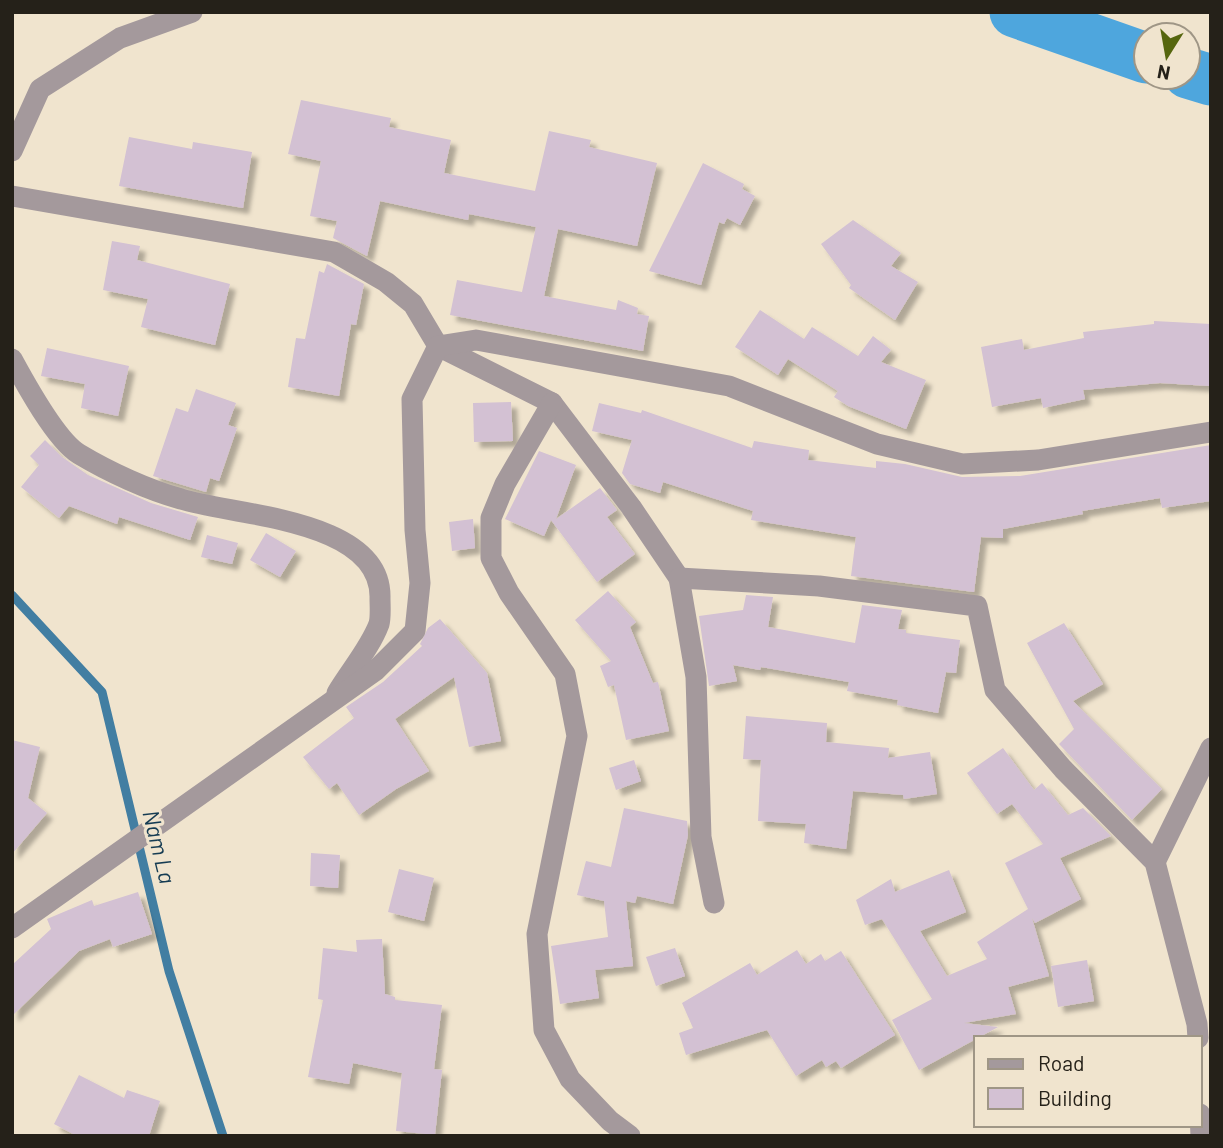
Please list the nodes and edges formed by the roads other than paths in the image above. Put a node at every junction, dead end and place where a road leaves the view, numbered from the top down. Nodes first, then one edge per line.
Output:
1 (192, 12) edge
2 (12, 151) edge
3 (12, 196) edge
4 (438, 346) junction
5 (12, 359) edge
6 (552, 403) junction
7 (1211, 432) edge
8 (679, 578) junction
9 (332, 701) junction
10 (1211, 748) edge
11 (1156, 862) junction
12 (714, 903) dead end
13 (12, 928) edge
14 (1198, 1036) edge
15 (629, 1136) edge

1 - 2 street
3 - 4 street
4 - 6 street
4 - 7 street
4 - 9 street
5 - 9 street
6 - 8 street
6 - 15 street
8 - 11 street
8 - 12 street
9 - 13 street
10 - 11 street
11 - 14 street

